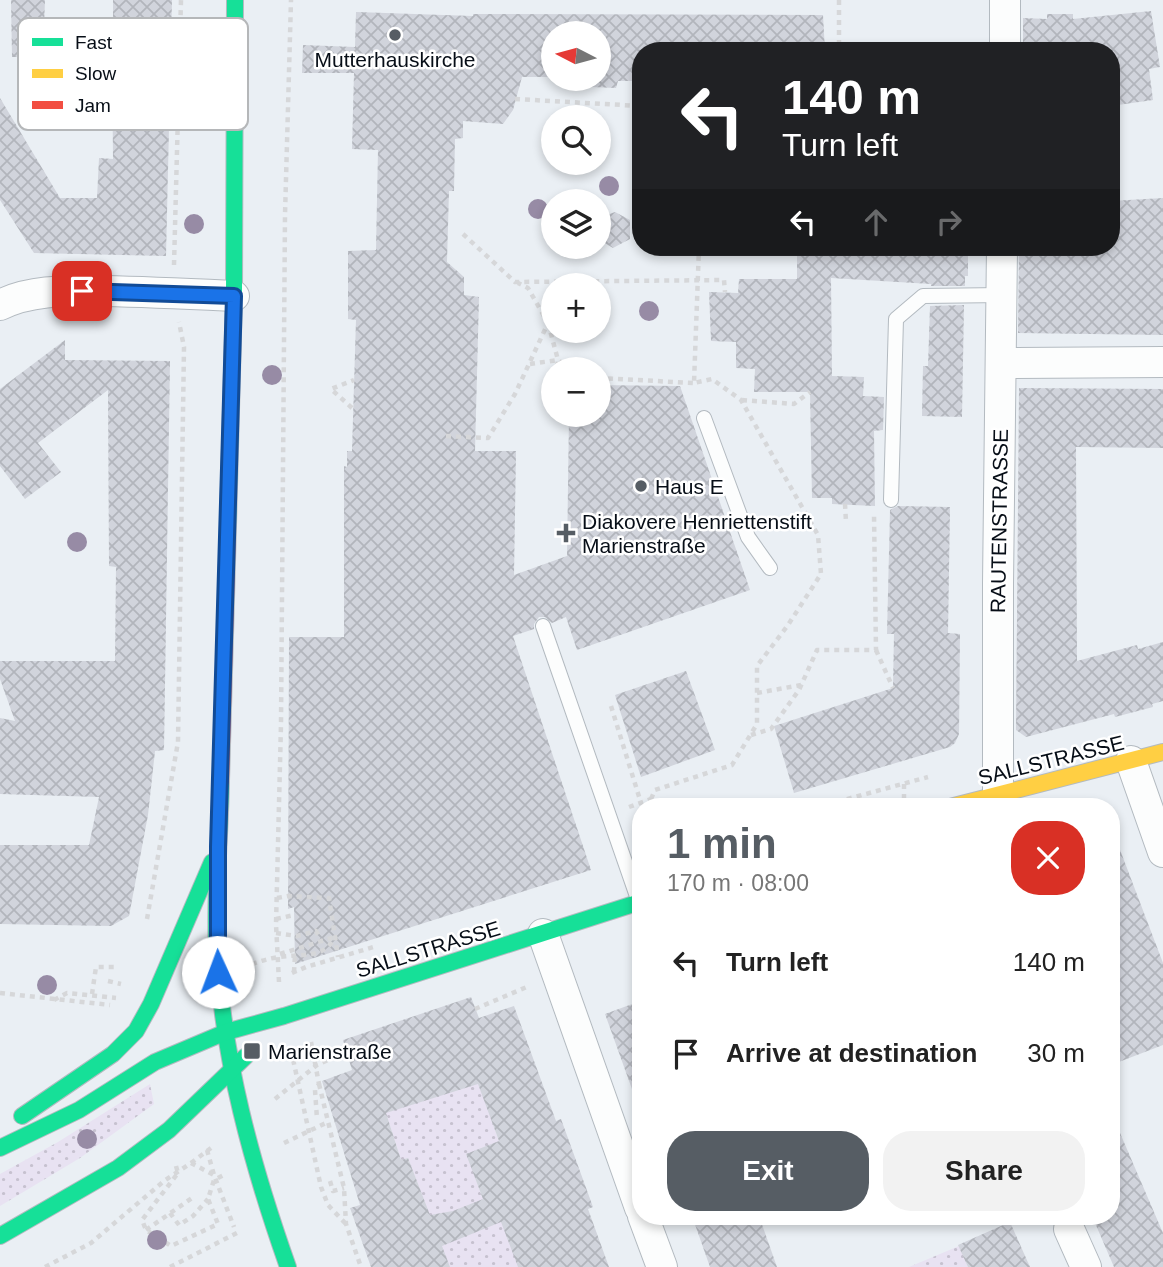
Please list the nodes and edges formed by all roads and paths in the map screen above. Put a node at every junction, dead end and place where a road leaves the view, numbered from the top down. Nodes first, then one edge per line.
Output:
1 (181, 0) edge
2 (235, 0) edge
3 (291, 0) edge
4 (839, 0) edge
5 (1005, 0) edge
6 (181, 18) edge
7 (235, 18) edge
8 (839, 42) edge
9 (1005, 42) edge
10 (515, 99) dead end
11 (632, 106) edge
12 (178, 130) edge
13 (235, 130) edge
14 (463, 234) dead end
15 (698, 256) edge
16 (1002, 256) edge
17 (697, 280) junction
18 (515, 282) junction
19 (725, 292) dead end
20 (174, 293) junction
21 (1002, 295) junction
22 (234, 296) junction
23 (0, 305) edge
24 (541, 311) edge
25 (541, 338) edge
26 (541, 362) edge
27 (1163, 362) edge
28 (1002, 363) junction
29 (529, 364) junction
30 (611, 379) edge
31 (354, 380) dead end
32 (694, 383) junction
33 (810, 392) dead end
34 (741, 400) junction
35 (352, 408) dead end
36 (704, 418) dead end
37 (446, 436) dead end
38 (891, 500) dead end
39 (845, 505) dead end
40 (874, 509) dead end
41 (846, 522) dead end
42 (770, 568) dead end
43 (543, 626) dead end
44 (876, 650) junction
45 (801, 685) junction
46 (893, 688) dead end
47 (757, 693) junction
48 (611, 706) dead end
49 (281, 724) junction
50 (289, 724) dead end
51 (751, 735) junction
52 (1163, 752) edge
53 (1131, 761) junction
54 (904, 784) dead end
55 (998, 796) junction
56 (639, 798) edge
57 (651, 798) edge
58 (904, 798) edge
59 (989, 798) edge
60 (218, 847) junction
61 (1163, 852) edge
62 (632, 880) edge
63 (277, 898) junction
64 (632, 906) edge
65 (294, 915) dead end
66 (276, 919) junction
67 (145, 927) dead end
68 (276, 933) junction
69 (543, 934) junction
70 (336, 936) junction
71 (321, 941) junction
72 (295, 955) junction
73 (278, 956) junction
74 (338, 957) dead end
75 (118, 967) dead end
76 (218, 972) junction
77 (294, 973) dead end
78 (278, 979) dead end
79 (0, 993) edge
80 (92, 994) junction
81 (114, 996) dead end
82 (53, 1000) junction
83 (120, 1006) dead end
84 (284, 1016) junction
85 (226, 1032) junction
86 (346, 1052) dead end
87 (233, 1071) junction
88 (297, 1081) junction
89 (319, 1084) dead end
90 (328, 1122) junction
91 (0, 1131) edge
92 (307, 1132) junction
93 (0, 1148) edge
94 (253, 1160) junction
95 (214, 1180) junction
96 (330, 1181) dead end
97 (632, 1185) edge
98 (344, 1188) junction
99 (192, 1198) dead end
100 (208, 1199) junction
101 (170, 1213) junction
102 (346, 1224) junction
103 (646, 1225) edge
104 (1067, 1225) edge
105 (237, 1233) junction
106 (0, 1236) edge
107 (241, 1244) dead end
108 (45, 1267) edge
109 (170, 1267) edge
110 (288, 1267) edge
111 (360, 1267) edge
112 (662, 1267) edge
113 (1086, 1267) edge

1 - 6 path
2 - 7 main road
3 - 49 path
4 - 8 path
5 - 9 street
10 - 11 path
12 - 20 path
13 - 22 main road
14 - 18 path
15 - 17 path
16 - 21 street, RAUTENSTRASSE
17 - 18 path
17 - 19 path
17 - 32 path
18 - 24 path
20 - 22 street
20 - 23 street
20 - 67 path
21 - 28 street, RAUTENSTRASSE
21 - 38 lane
22 - 60 main road
25 - 29 path
26 - 29 path
27 - 28 street
28 - 55 street, RAUTENSTRASSE
29 - 37 path
30 - 32 path
31 - 35 path
32 - 34 path
33 - 34 path
34 - 47 path
36 - 42 lane
39 - 41 path
40 - 44 path
43 - 62 lane
44 - 45 path
44 - 46 path
45 - 47 path
45 - 51 path
47 - 51 path
48 - 56 path
49 - 50 path
49 - 63 path
51 - 57 path
52 - 53 main road, SALLSTRASSE
53 - 55 main road, SALLSTRASSE
53 - 61 street
54 - 58 path
55 - 59 main road, SALLSTRASSE
60 - 76 main road
60 - 91 main road
63 - 66 path
63 - 70 path
64 - 69 main road, SALLSTRASSE
65 - 66 path
66 - 68 path
68 - 71 path
68 - 73 path
69 - 84 main road, SALLSTRASSE
69 - 97 street
70 - 71 path
70 - 72 path
70 - 74 path
71 - 73 path
72 - 73 path
72 - 77 path
73 - 76 path
73 - 78 path
75 - 80 path
76 - 85 main road
79 - 82 path
80 - 81 path
80 - 82 path
82 - 83 path
84 - 85 main road, SALLSTRASSE
84 - 87 main road
84 - 88 path
85 - 87 main road
85 - 93 main road, SALLSTRASSE
86 - 88 path
87 - 94 main road
87 - 106 main road
88 - 92 path
89 - 90 path
90 - 92 path
90 - 98 path
92 - 94 path
92 - 102 path
94 - 110 main road
95 - 100 path
95 - 105 path
95 - 108 path
96 - 98 path
98 - 102 path
99 - 101 path
100 - 101 path
100 - 101 path
102 - 111 path
103 - 112 street
104 - 113 street
105 - 107 path
105 - 109 path

